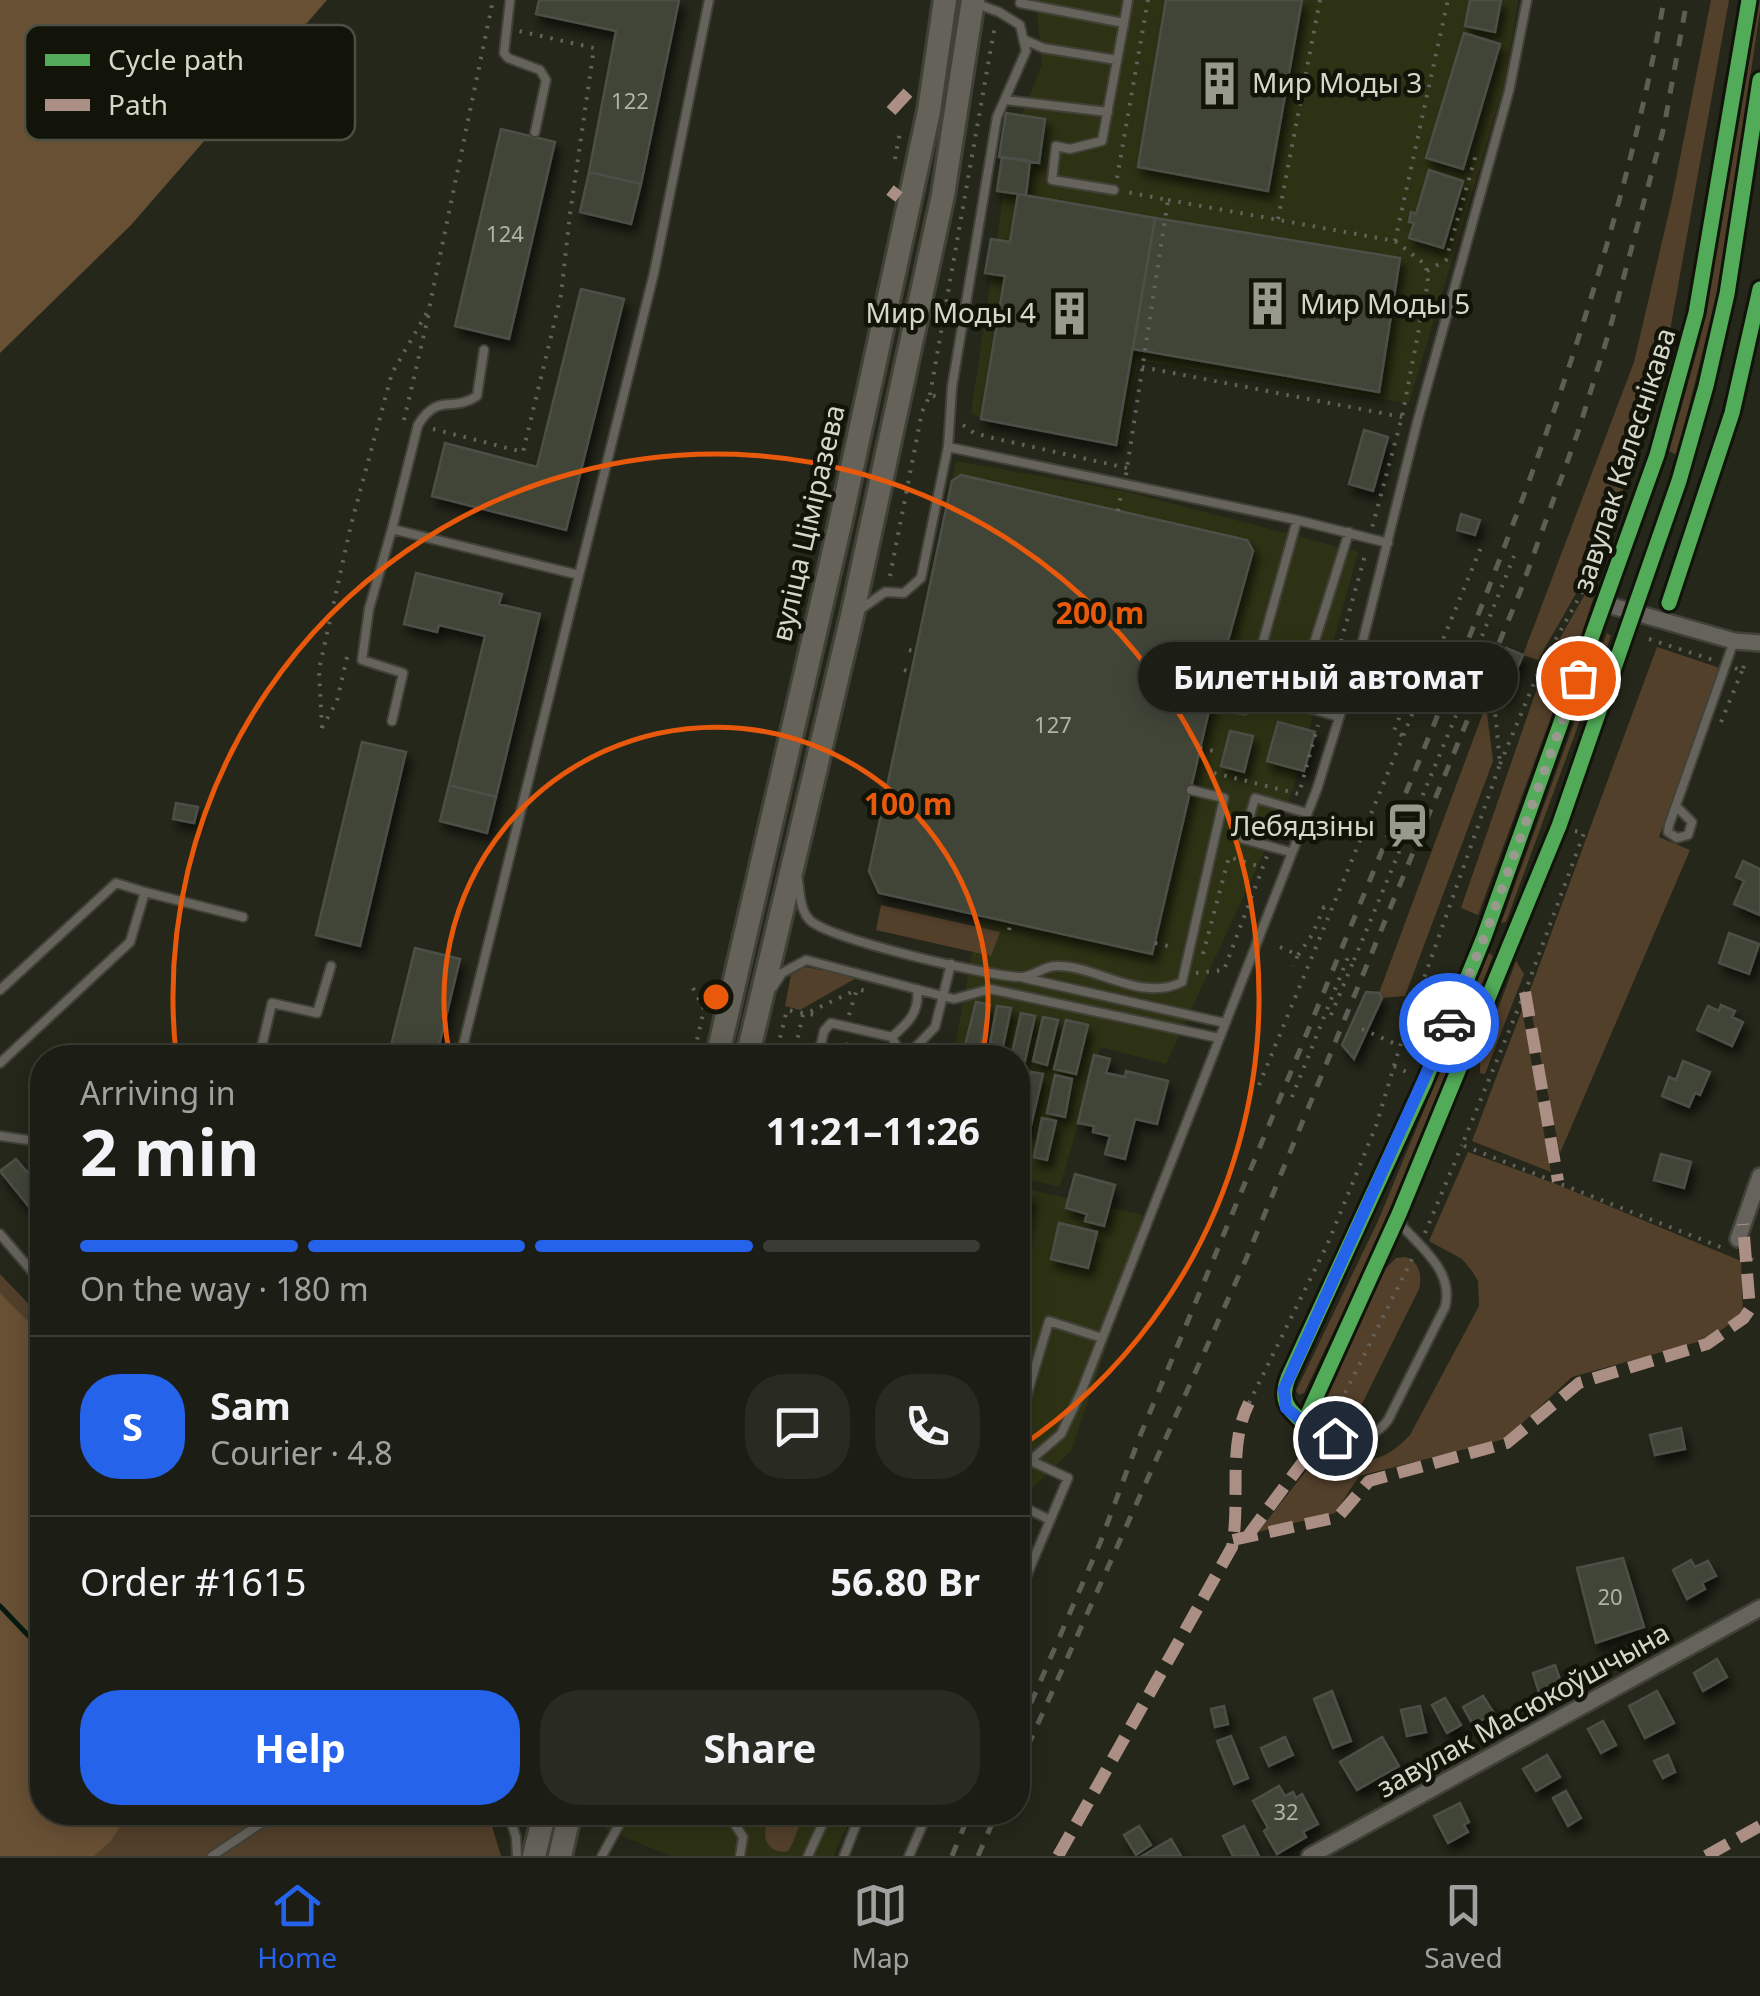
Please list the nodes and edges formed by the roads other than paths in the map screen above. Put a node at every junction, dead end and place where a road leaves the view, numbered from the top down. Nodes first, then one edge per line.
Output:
1 (510, 0) edge
2 (709, 0) edge
3 (945, 0) edge
4 (1020, 0) edge
5 (1128, 0) edge
6 (1527, 0) edge
7 (1749, 0) edge
8 (973, 2) edge
9 (1124, 24) junction
10 (1026, 40) junction
11 (1117, 60) junction
12 (1760, 80) edge
13 (1006, 100) junction
14 (1108, 112) junction
15 (535, 132) dead end
16 (1114, 190) road end
17 (484, 350) dead end
18 (948, 447) junction
19 (1297, 520) junction
20 (392, 529) junction
21 (1348, 532) junction
22 (1388, 543) junction
23 (579, 576) junction
24 (1606, 604) junction
25 (1632, 612) junction
26 (852, 616) junction
27 (1734, 641) junction
28 (1756, 648) edge
29 (1211, 702) dead end
30 (1339, 717) junction
31 (392, 722) dead end
32 (1191, 790) dead end
33 (1676, 806) dead end
34 (1307, 812) junction
35 (1290, 852) junction
36 (794, 860) junction
37 (145, 892) junction
38 (243, 917) dead end
39 (951, 964) junction
40 (331, 966) dead end
41 (1024, 978) junction
42 (918, 989) junction
43 (0, 990) edge
44 (942, 996) junction
45 (760, 1008) junction
46 (1224, 1023) junction
47 (892, 1038) junction
48 (1218, 1038) junction
49 (262, 1045) edge
50 (463, 1045) edge
51 (721, 1045) edge
52 (750, 1045) edge
53 (821, 1045) edge
54 (896, 1045) edge
55 (917, 1045) edge
56 (0, 1064) edge
57 (0, 1136) edge
58 (30, 1140) edge
59 (1760, 1176) edge
60 (1399, 1214) junction
61 (0, 1234) edge
62 (1738, 1239) dead end
63 (30, 1269) edge
64 (1102, 1338) junction
65 (1030, 1385) edge
66 (1304, 1423) junction
67 (1031, 1461) joint
68 (1030, 1510) edge
69 (1050, 1520) junction
70 (1032, 1562) joint
71 (1030, 1567) edge
72 (1760, 1608) edge
73 (258, 1825) edge
74 (512, 1825) edge
75 (542, 1825) edge
76 (567, 1825) edge
77 (619, 1825) edge
78 (736, 1825) edge
79 (822, 1825) edge
80 (856, 1825) edge
81 (922, 1825) edge
82 (212, 1856) edge
83 (517, 1856) edge
84 (534, 1856) edge
85 (560, 1856) edge
86 (602, 1856) edge
87 (740, 1856) edge
88 (808, 1856) edge
89 (844, 1856) edge
90 (909, 1856) edge
91 (1310, 1856) edge

1 - 15 lane
2 - 23 lane
3 - 51 main road, вуліца Ціміразева
4 - 9 lane
5 - 9 lane
6 - 22 lane
7 - 24 street, завулак Калеснікава
8 - 10 lane
8 - 26 main road
9 - 11 lane
10 - 11 lane
10 - 13 lane
11 - 14 lane
12 - 25 street, завулак Калеснікава
13 - 14 lane
13 - 18 lane
14 - 16 lane
17 - 20 lane
18 - 19 lane
18 - 26 lane
19 - 21 lane
19 - 29 lane
20 - 23 lane
20 - 31 lane
21 - 22 lane
21 - 30 lane
22 - 30 lane
23 - 50 lane
24 - 25 street
24 - 66 street, завулак Калеснікава
25 - 27 street
25 - 60 street, завулак Калеснікава
26 - 36 main road
27 - 28 street
27 - 33 lane
30 - 34 lane
32 - 41 lane
34 - 35 lane
34 - 35 lane
35 - 46 lane
36 - 39 lane
36 - 45 main road
37 - 38 lane
37 - 43 lane
37 - 56 lane
39 - 41 lane
39 - 44 lane
40 - 49 lane
41 - 46 lane
42 - 44 lane
42 - 45 lane
42 - 47 lane
44 - 48 lane
44 - 55 lane
45 - 52 main road
46 - 48 lane
47 - 53 lane
47 - 54 lane
48 - 64 lane
57 - 58 lane
59 - 62 street
60 - 66 street, завулак Калеснікава
60 - 66 lane
61 - 63 lane
64 - 65 lane
64 - 67 lane
67 - 69 lane
68 - 69 lane
69 - 70 lane
70 - 71 lane
72 - 91 street, завулак Масюкоўшчына
73 - 82 lane
74 - 83 lane
75 - 84 main road
76 - 85 main road
77 - 86 lane
78 - 87 lane
79 - 88 lane
80 - 89 lane
81 - 90 lane

